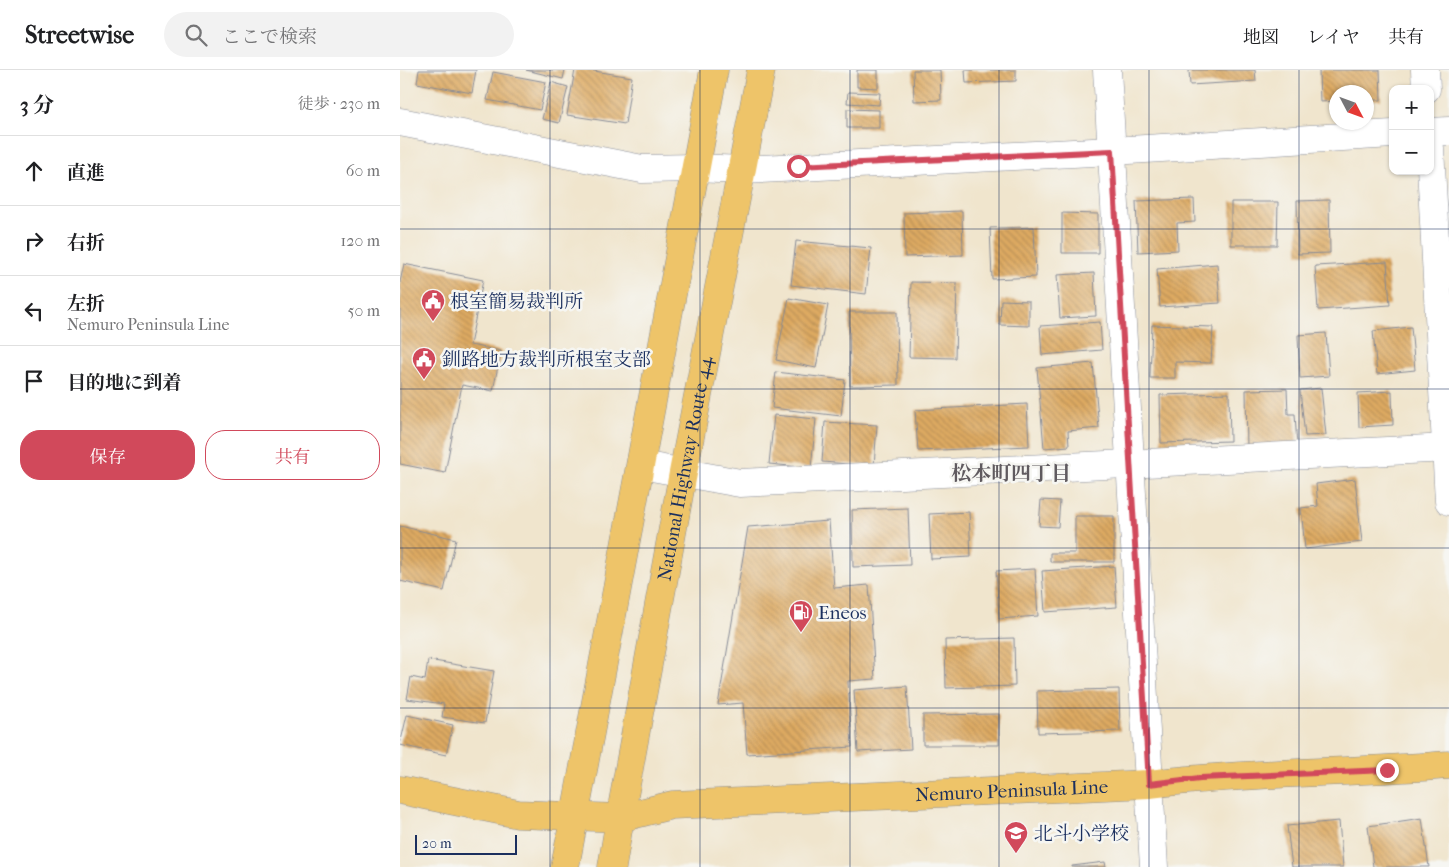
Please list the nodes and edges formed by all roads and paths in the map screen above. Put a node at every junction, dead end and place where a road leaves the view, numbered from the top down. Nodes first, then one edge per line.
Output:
1 (714, 70) edge
2 (761, 70) edge
3 (1107, 70) edge
4 (1425, 70) edge
5 (1426, 85) edge
6 (400, 122) edge
7 (1449, 131) edge
8 (1434, 132) edge
9 (1389, 134) edge
10 (1112, 151) junction
11 (695, 168) junction
12 (743, 170) junction
13 (1432, 175) edge
14 (1447, 448) edge
15 (1131, 464) junction
16 (641, 465) junction
17 (684, 474) junction
18 (1449, 501) edge
19 (1449, 765) edge
20 (1149, 784) junction
21 (400, 790) edge
22 (575, 816) junction
23 (620, 818) junction
24 (565, 867) edge
25 (612, 867) edge
26 (1154, 867) edge

1 - 11 main road
2 - 12 main road, National Highway Route 44
3 - 10 street
4 - 5 street
6 - 11 street
7 - 8 street
9 - 10 street
10 - 12 street
10 - 15 street
11 - 12 street
11 - 16 main road
12 - 17 main road, National Highway Route 44
13 - 14 street
14 - 15 street
14 - 18 street
15 - 17 street
15 - 20 street
16 - 17 street
16 - 22 main road
17 - 23 main road, National Highway Route 44
19 - 20 main road, Nemuro Peninsula Line
20 - 23 main road, Nemuro Peninsula Line
20 - 26 street
21 - 22 main road, Nemuro Peninsula Line
22 - 23 main road, Nemuro Peninsula Line
22 - 24 main road
23 - 25 main road, National Highway Route 44

